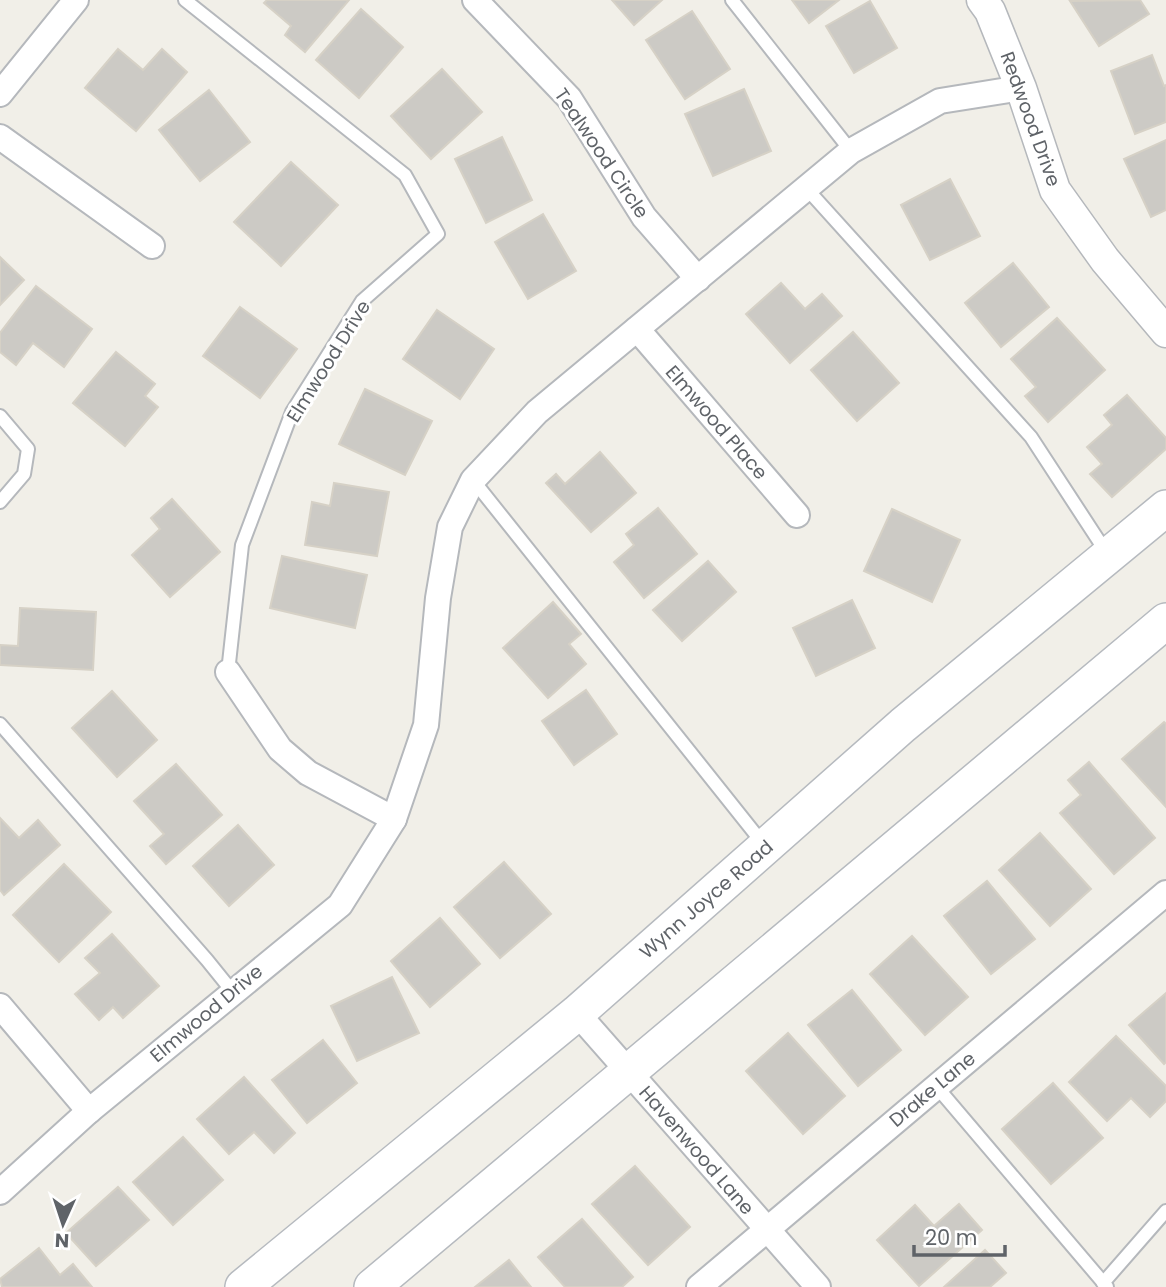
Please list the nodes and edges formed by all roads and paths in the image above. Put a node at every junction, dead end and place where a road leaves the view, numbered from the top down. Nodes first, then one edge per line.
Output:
1 (76, 0) edge
2 (185, 0) edge
3 (475, 0) edge
4 (732, 0) edge
5 (982, 0) edge
6 (1021, 88) junction
7 (0, 94) edge
8 (0, 136) edge
9 (851, 151) junction
10 (807, 189) junction
11 (152, 246) dead end
12 (698, 279) junction
13 (637, 329) junction
14 (1166, 332) edge
15 (0, 416) edge
16 (474, 480) junction
17 (0, 502) edge
18 (1166, 508) edge
19 (797, 515) dead end
20 (1108, 556) junction
21 (1166, 621) edge
22 (228, 672) joint
23 (0, 724) edge
24 (394, 820) junction
25 (765, 846) junction
26 (1166, 893) edge
27 (232, 991) junction
28 (0, 1006) edge
29 (577, 1013) junction
30 (628, 1071) junction
31 (936, 1086) junction
32 (89, 1111) junction
33 (0, 1192) edge
34 (1166, 1211) edge
35 (766, 1228) junction
36 (1105, 1285) edge
37 (243, 1287) edge
38 (372, 1287) edge
39 (699, 1287) edge
40 (818, 1287) edge

1 - 7 street
2 - 22 lane, Elmwood Drive
3 - 12 street, Tealwood Circle
4 - 9 lane
5 - 6 street, Redwood Drive
6 - 9 street, Elmwood Drive
6 - 14 street, Redwood Drive
8 - 11 street
9 - 10 street, Elmwood Drive
10 - 12 street, Elmwood Drive
10 - 20 lane
12 - 13 street, Elmwood Drive
13 - 16 street, Elmwood Drive
13 - 19 street, Elmwood Place
15 - 17 lane
16 - 24 street, Elmwood Drive
16 - 25 lane
18 - 20 main road, Wynn Joyce Road
20 - 25 main road, Wynn Joyce Road
21 - 30 main road
22 - 24 street, Elmwood Drive
23 - 27 lane
24 - 27 street, Elmwood Drive
25 - 29 main road, Wynn Joyce Road
26 - 31 street, Drake Lane
27 - 32 street, Elmwood Drive
28 - 32 street
29 - 30 street, Havenwood Lane
29 - 37 main road, Wynn Joyce Road
30 - 35 street, Havenwood Lane
30 - 38 main road
31 - 35 street, Drake Lane
31 - 36 lane
32 - 33 street, Elmwood Drive
34 - 36 lane
35 - 39 street, Drake Lane
35 - 40 street, Havenwood Lane

